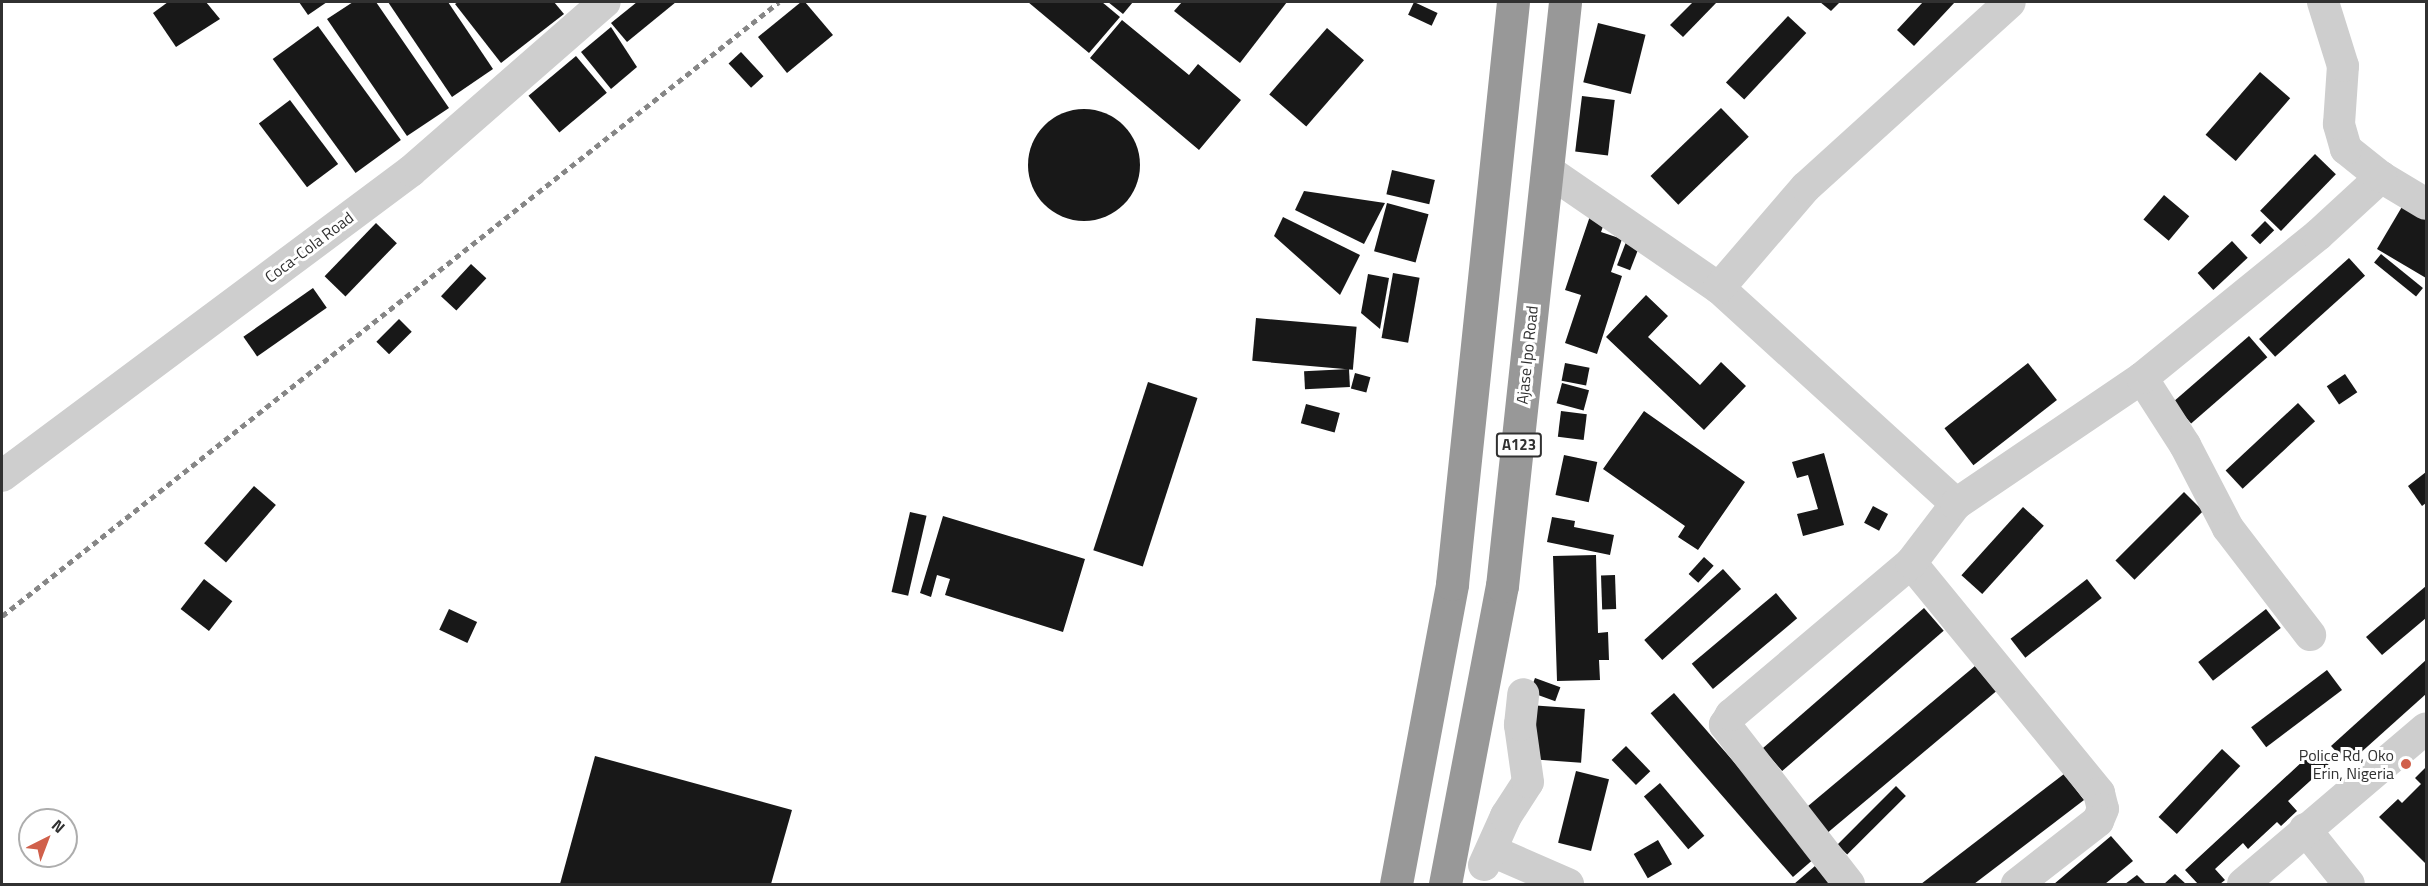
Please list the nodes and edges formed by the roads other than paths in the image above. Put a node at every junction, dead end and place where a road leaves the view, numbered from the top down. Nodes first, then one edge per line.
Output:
1 (604, 2) edge
2 (1513, 2) edge
3 (1566, 2) edge
4 (2010, 2) edge
5 (2323, 2) edge
6 (1547, 170) junction
7 (2381, 177) junction
8 (2427, 204) edge
9 (1719, 288) junction
10 (2142, 378) junction
11 (2, 476) edge
12 (1956, 504) junction
13 (1457, 545) junction
14 (1506, 551) junction
15 (1911, 563) junction
16 (2310, 635) dead end
17 (1523, 694) dead end
18 (2427, 728) edge
19 (2305, 829) junction
20 (1451, 852) junction
21 (1488, 858) junction
22 (1396, 885) edge
23 (1445, 885) edge
24 (1517, 885) edge
25 (1568, 885) edge
26 (1849, 885) edge
27 (2017, 885) edge
28 (2243, 885) edge
29 (2349, 885) edge

1 - 11 street, Coca-Cola Road
2 - 13 highway
3 - 6 highway, Ajase Ipo Road / A123
4 - 9 street
5 - 7 street
6 - 9 street
6 - 14 highway, Ajase Ipo Road / A123
7 - 8 street
7 - 10 street
9 - 12 street
10 - 12 street
10 - 16 street
12 - 15 street
13 - 14 highway
13 - 22 highway
14 - 20 highway, Ajase Ipo Road / A123
15 - 26 street
15 - 27 street
17 - 21 street
18 - 19 street
19 - 28 street
19 - 29 street
20 - 21 street
20 - 23 highway, Ajase Ipo Road / A123
21 - 24 street
21 - 25 street

